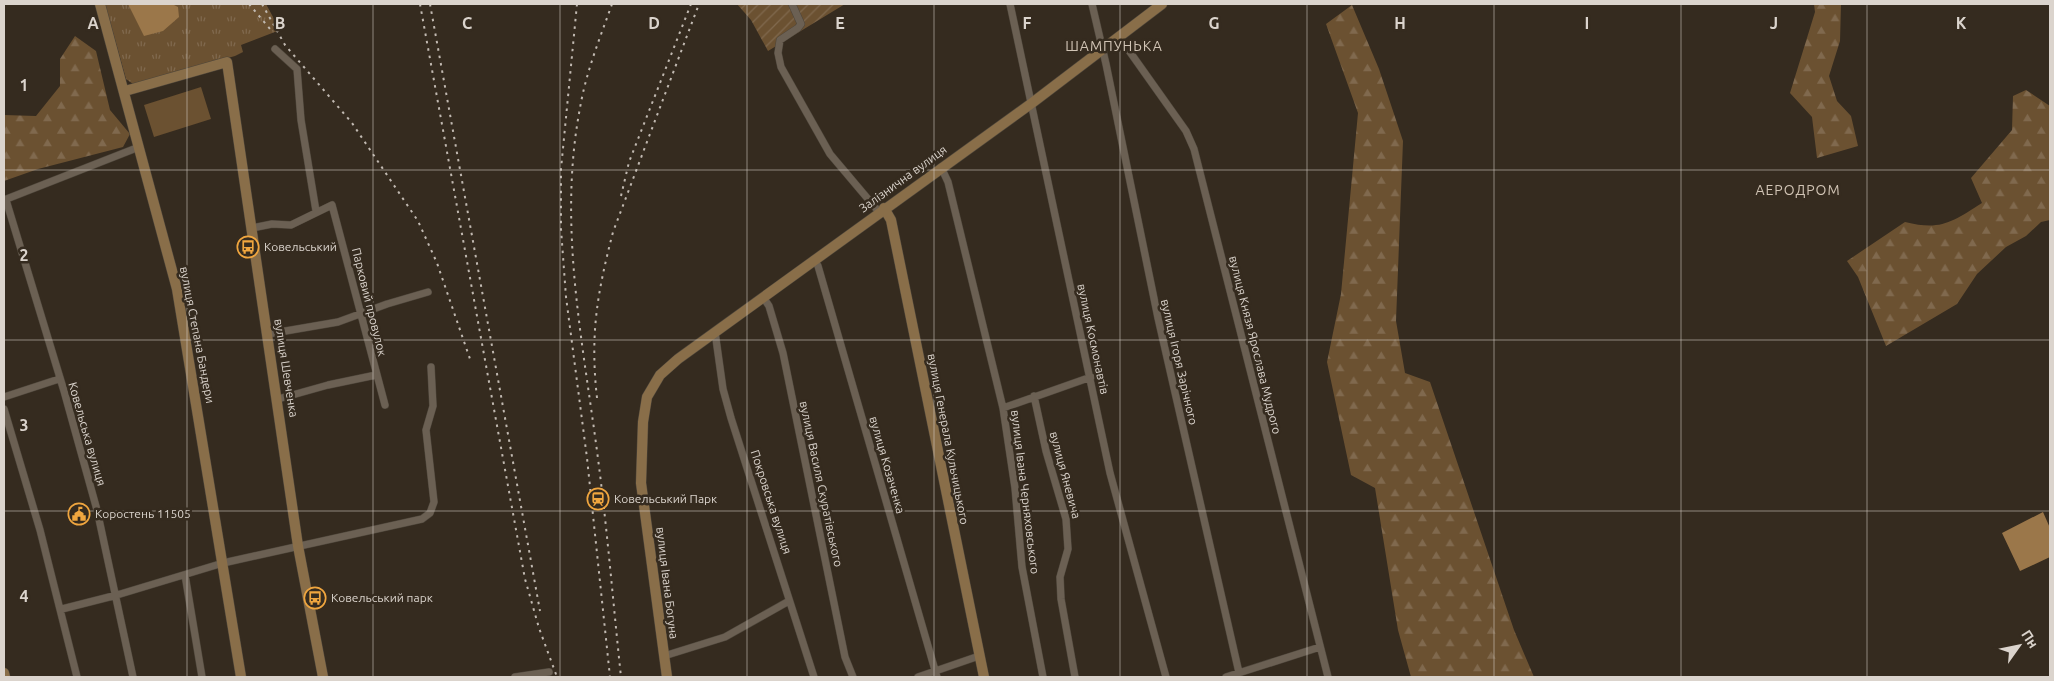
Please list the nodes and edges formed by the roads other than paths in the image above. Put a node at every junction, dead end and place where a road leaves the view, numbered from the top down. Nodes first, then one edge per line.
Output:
1 (100, 4) edge
2 (792, 4) edge
3 (1010, 4) edge
4 (1092, 4) edge
5 (1162, 4) edge
6 (1120, 38) junction
7 (275, 48) dead end
8 (1103, 50) junction
9 (125, 91) junction
10 (1032, 103) junction
11 (139, 147) junction
12 (942, 166) junction
13 (5, 200) edge
14 (882, 210) junction
15 (316, 211) junction
16 (252, 228) junction
17 (814, 259) junction
18 (428, 292) dead end
19 (763, 297) junction
20 (361, 314) junction
21 (715, 332) junction
22 (268, 334) junction
23 (431, 367) dead end
24 (376, 375) junction
25 (660, 375) joint
26 (1090, 377) junction
27 (59, 379) junction
28 (1034, 396) junction
29 (4, 397) edge
30 (278, 399) junction
31 (385, 405) dead end
32 (1003, 408) junction
33 (4, 409) edge
34 (298, 546) junction
35 (223, 563) junction
36 (185, 575) junction
37 (117, 596) junction
38 (789, 601) junction
39 (62, 609) junction
40 (1320, 647) junction
41 (664, 656) junction
42 (979, 656) junction
43 (549, 672) dead end
44 (4, 673) edge
45 (936, 674) edge
46 (1239, 675) edge
47 (5, 677) edge
48 (78, 677) edge
49 (133, 677) edge
50 (202, 677) edge
51 (241, 677) edge
52 (323, 677) edge
53 (515, 677) edge
54 (667, 677) edge
55 (814, 677) edge
56 (853, 677) edge
57 (918, 677) edge
58 (984, 677) edge
59 (1043, 677) edge
60 (1075, 677) edge
61 (1166, 677) edge
62 (1226, 677) edge
63 (1328, 677) edge

1 - 9 street, вулиця Степана Бандери
2 - 14 street
3 - 10 street, вулиця Космонавтів
4 - 8 street, вулиця Ігоря Зарічного
5 - 6 street, Залізнична вулиця
6 - 8 street, Залізнична вулиця
6 - 40 street, вулиця Князя Ярослава Мудрого
7 - 15 street
8 - 10 street, Залізнична вулиця
8 - 46 street, вулиця Ігоря Зарічного
9 - 11 street, вулиця Степана Бандери
9 - 16 street, вулиця Шевченка
10 - 12 street, Залізнична вулиця
10 - 26 street, вулиця Космонавтів
11 - 13 street
11 - 35 street, вулиця Степана Бандери
12 - 14 street, Залізнична вулиця
12 - 32 street, вулиця Івана Черняховського
13 - 27 street, Ковельська вулиця
14 - 17 street, Залізнична вулиця
14 - 42 street, вулиця Генерала Кульчицького
15 - 16 street
15 - 20 street, Парковий провулок
16 - 22 street, вулиця Шевченка
17 - 19 street, Залізнична вулиця
17 - 45 street, вулиця Козаченка
18 - 20 street
19 - 21 street, Залізнична вулиця
19 - 56 street, вулиця Василя Скуратівського
20 - 22 street
20 - 24 street, Парковий провулок
21 - 25 street, Залізнична вулиця
21 - 38 street, Покровська вулиця
22 - 30 street, вулиця Шевченка
23 - 34 street
24 - 30 street
24 - 31 street, Парковий провулок
25 - 41 street, вулиця Івана Богуна
26 - 28 street
26 - 61 street, вулиця Космонавтів
27 - 29 street
27 - 37 street, Ковельська вулиця
28 - 32 street
28 - 60 street, вулиця Яневича
30 - 34 street, вулиця Шевченка
32 - 59 street, вулиця Івана Черняховського
33 - 39 street
34 - 35 street
34 - 52 street, вулиця Шевченка
35 - 36 street
35 - 51 street, вулиця Степана Бандери
36 - 37 street
36 - 50 street
37 - 39 street
37 - 49 street, Ковельська вулиця
38 - 41 street
38 - 55 street, Покровська вулиця
39 - 48 street
40 - 46 street
40 - 63 street, вулиця Князя Ярослава Мудрого
41 - 54 street, вулиця Івана Богуна
42 - 45 street
42 - 58 street, вулиця Генерала Кульчицького
43 - 53 street
44 - 47 street
45 - 57 street
46 - 62 street

